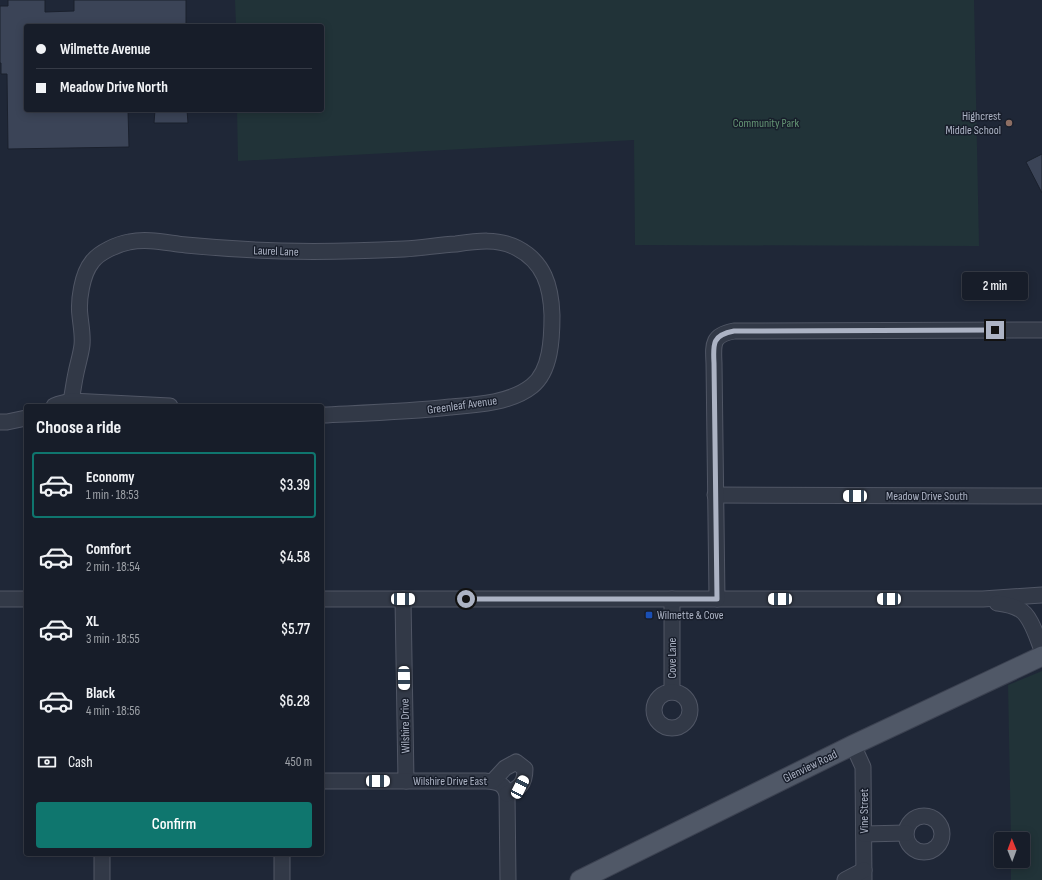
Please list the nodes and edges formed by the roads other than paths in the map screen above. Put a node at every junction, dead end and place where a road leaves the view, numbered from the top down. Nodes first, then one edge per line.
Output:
1 (552, 325) joint
2 (1042, 330) edge
3 (71, 401) junction
4 (61, 404) edge
5 (130, 404) edge
6 (324, 415) edge
7 (24, 418) edge
8 (0, 422) edge
9 (715, 495) junction
10 (1042, 496) edge
11 (1042, 595) edge
12 (0, 599) edge
13 (24, 599) edge
14 (324, 599) edge
15 (403, 599) junction
16 (672, 599) junction
17 (717, 599) junction
18 (983, 599) junction
19 (1042, 650) edge
20 (1042, 656) edge
21 (672, 692) dead end
22 (853, 745) junction
23 (324, 781) edge
24 (406, 781) junction
25 (493, 781) junction
26 (507, 794) junction
27 (906, 833) dead end
28 (864, 834) junction
29 (102, 856) edge
30 (282, 856) edge
31 (864, 875) edge
32 (102, 880) edge
33 (282, 880) edge
34 (508, 880) edge
35 (580, 880) edge
36 (845, 880) edge

1 - 3 street, Laurel Lane
1 - 6 street, Greenleaf Avenue
2 - 9 street
3 - 4 street
3 - 5 street
7 - 8 street
9 - 10 street, Meadow Drive South
9 - 17 street
11 - 18 street
12 - 13 street
14 - 15 street
15 - 16 street
15 - 24 street, Wilshire Drive
16 - 17 street
16 - 21 street, Cove Lane
17 - 18 street
18 - 19 street
20 - 22 main road, Glenview Road
22 - 28 street, Vine Street
22 - 35 main road, Glenview Road
23 - 24 street, Wilshire Drive East
24 - 25 street, Wilshire Drive East
25 - 26 street, Wilshire Drive East
25 - 26 street, Wilshire Drive East
26 - 34 street
27 - 28 street
28 - 31 street, Vine Street
29 - 32 street
30 - 33 street
31 - 36 street

